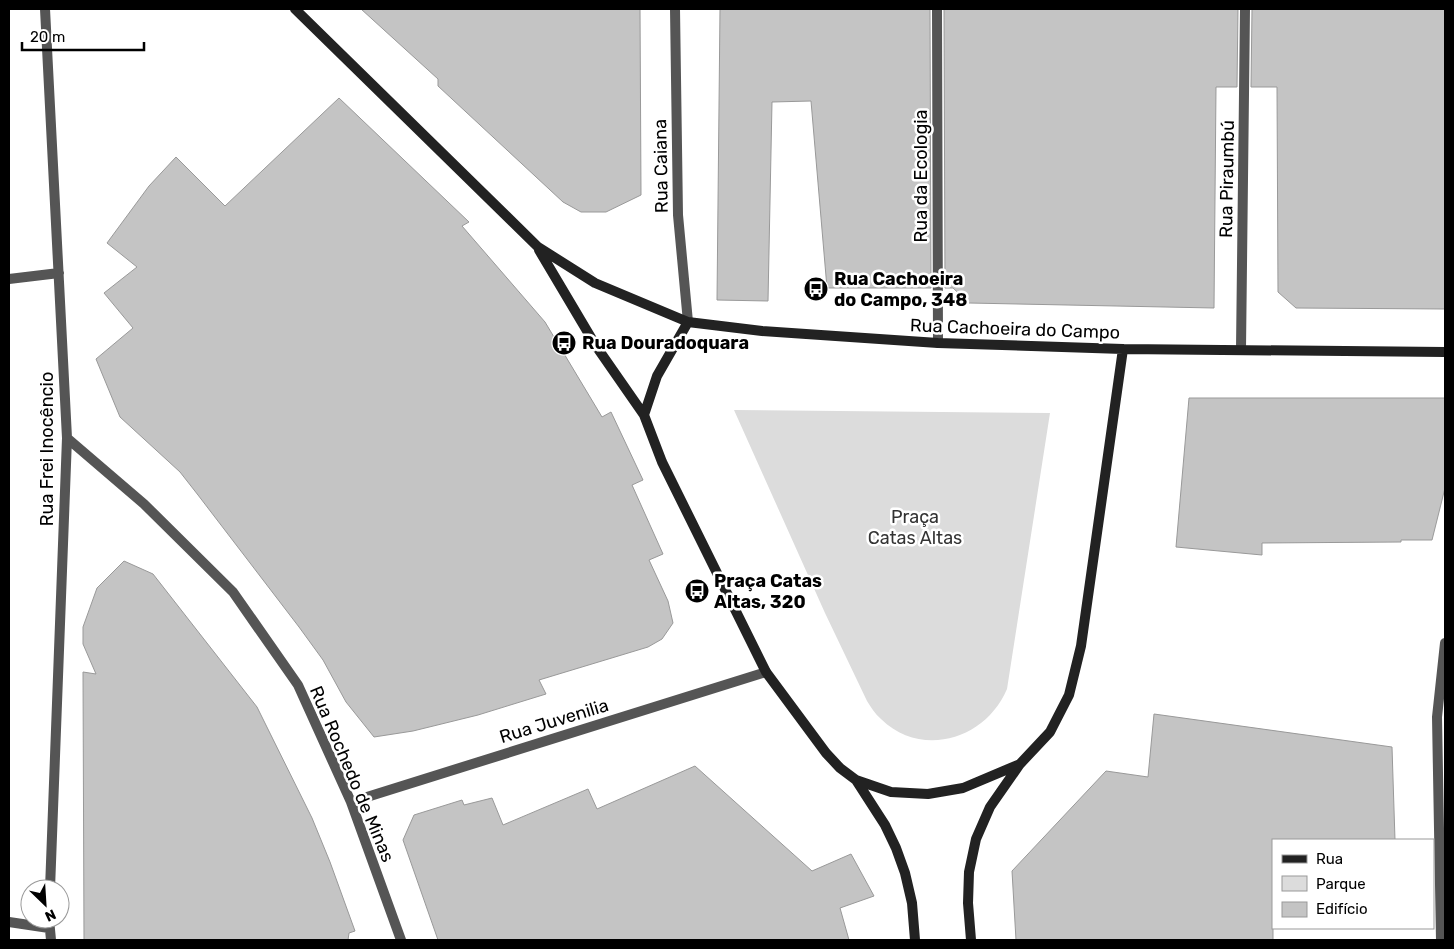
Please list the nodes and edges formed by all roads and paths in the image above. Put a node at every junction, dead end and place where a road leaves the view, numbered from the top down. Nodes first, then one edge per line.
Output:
1 (45, 9) edge
2 (295, 9) edge
3 (676, 9) edge
4 (937, 9) edge
5 (1245, 9) edge
6 (538, 247) junction
7 (59, 273) junction
8 (9, 279) edge
9 (688, 322) junction
10 (938, 343) junction
11 (1123, 349) junction
12 (1242, 349) junction
13 (1445, 352) edge
14 (644, 415) junction
15 (68, 438) junction
16 (1445, 644) edge
17 (766, 672) junction
18 (1020, 764) junction
19 (856, 780) junction
20 (351, 802) junction
21 (50, 879) edge
22 (400, 940) edge
23 (915, 940) edge
24 (971, 940) edge
25 (1441, 940) edge

1 - 7 street, Rua Frei Inocêncio
2 - 6 main road
3 - 9 street, Rua Caiana
4 - 10 street, Rua da Ecologia
5 - 12 street, Rua Piraumbú
6 - 9 main road
6 - 14 main road
7 - 8 street
7 - 15 street, Rua Frei Inocêncio
9 - 10 main road, Rua Cachoeira do Campo
9 - 14 main road
10 - 11 main road, Rua Cachoeira do Campo
11 - 12 main road, Rua Cachoeira do Campo
11 - 18 main road
12 - 13 main road, Rua Cachoeira do Campo
14 - 17 main road
15 - 20 street, Rua Rochedo de Minas
15 - 21 street, Rua Frei Inocêncio
16 - 25 street
17 - 19 main road
17 - 20 street, Rua Juvenilia
18 - 19 main road
18 - 24 main road
19 - 23 main road
20 - 22 street, Rua Rochedo de Minas

